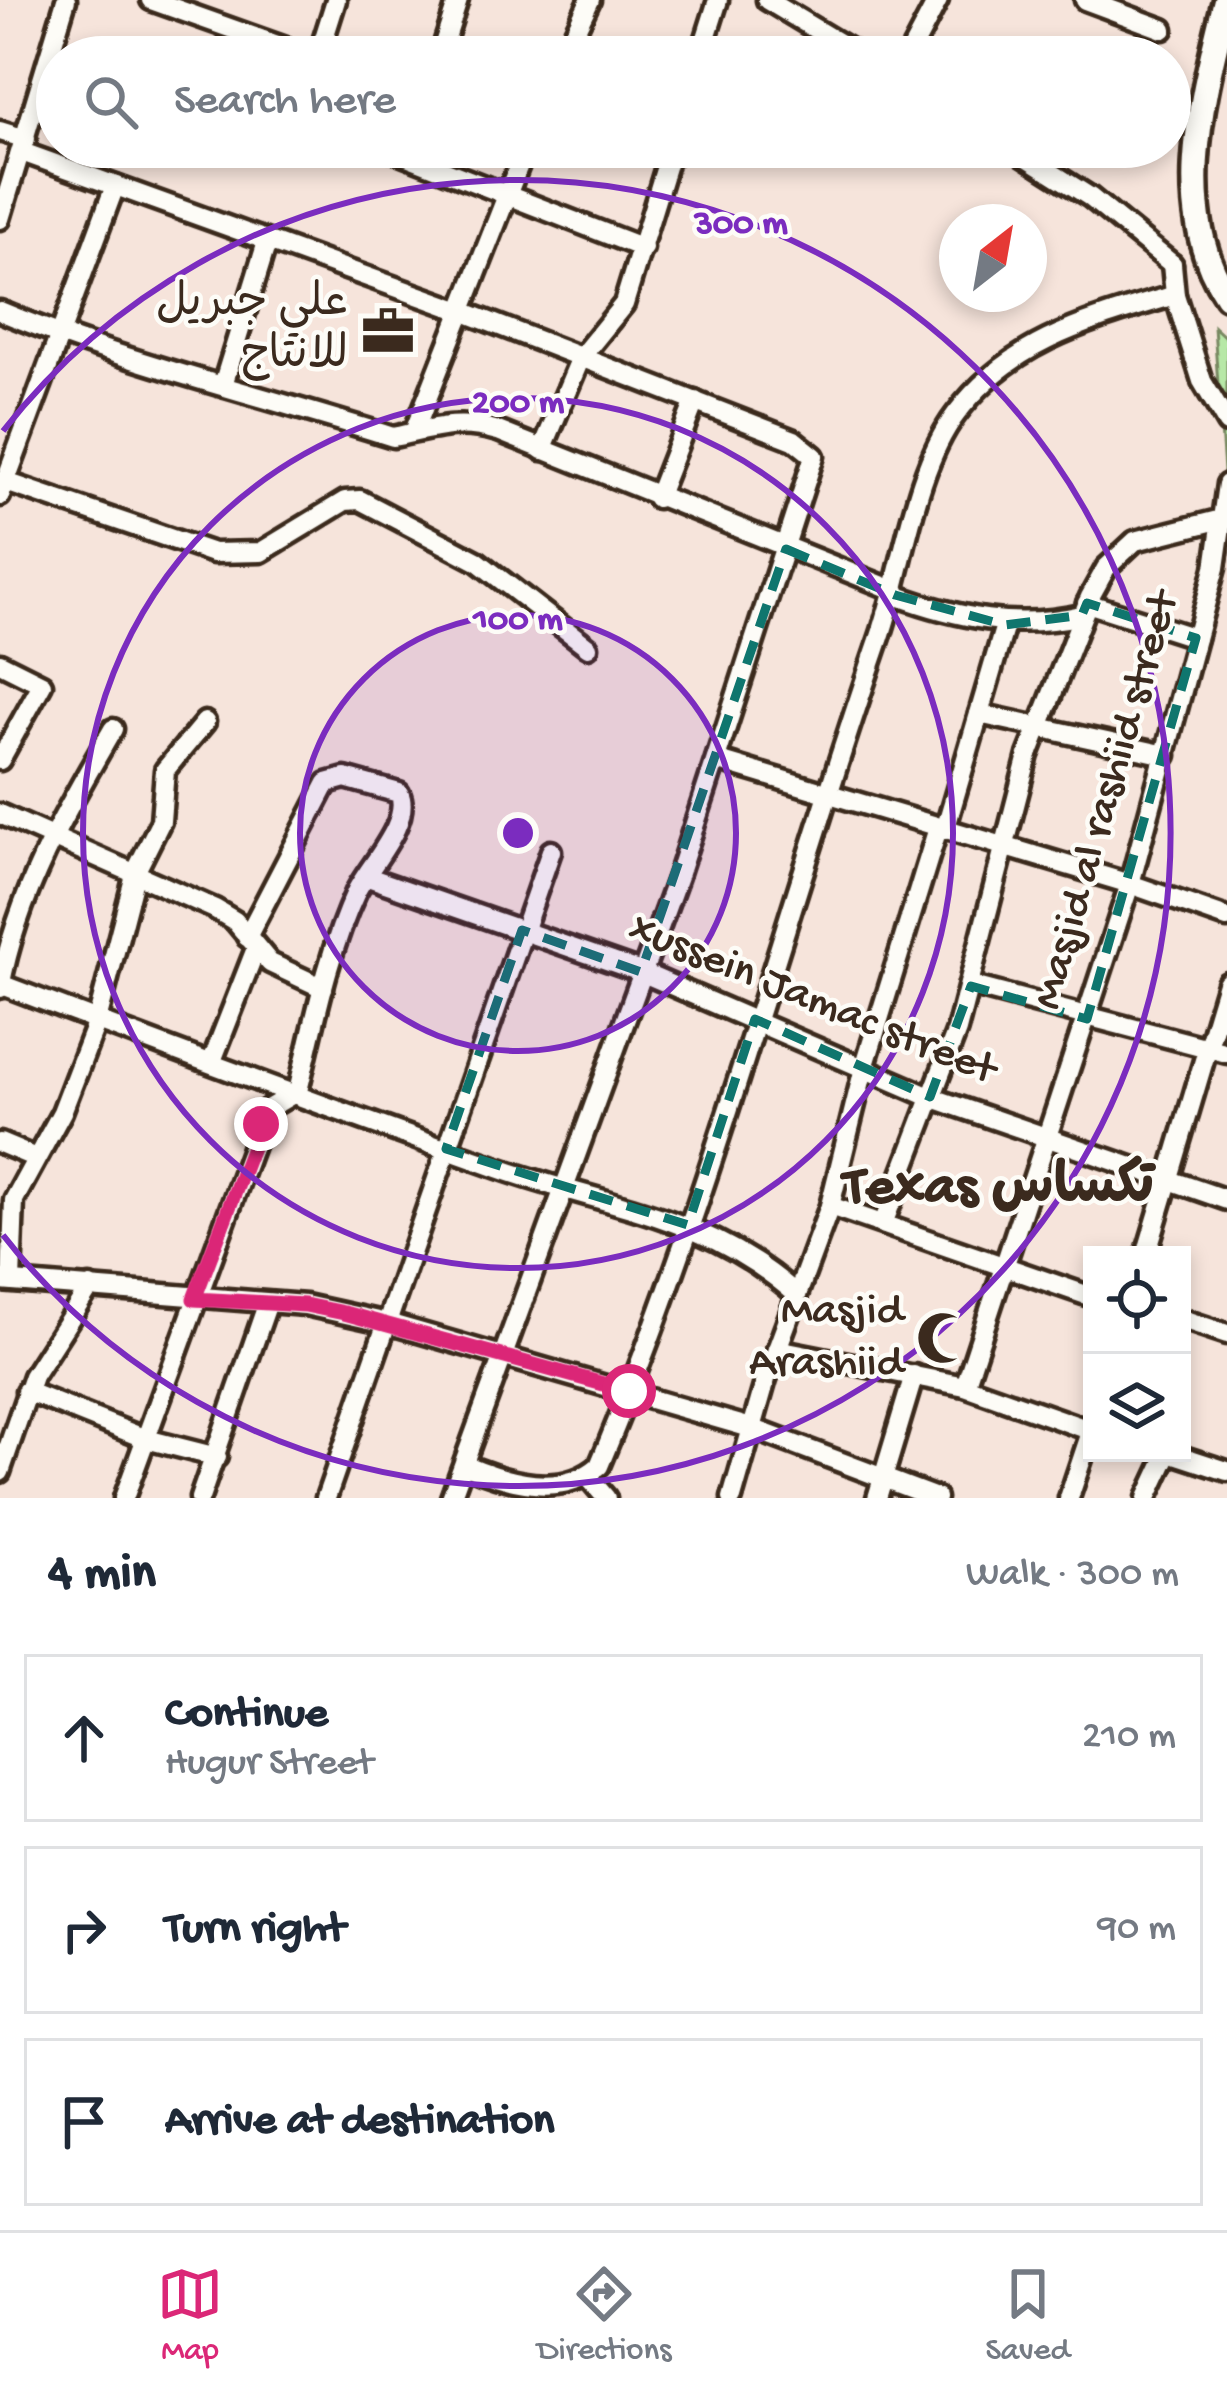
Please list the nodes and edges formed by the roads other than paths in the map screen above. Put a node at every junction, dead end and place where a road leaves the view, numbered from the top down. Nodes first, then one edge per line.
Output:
1 (67, 0) edge
2 (151, 0) edge
3 (336, 0) edge
4 (458, 0) edge
5 (590, 0) edge
6 (718, 0) edge
7 (767, 0) edge
8 (938, 0) edge
9 (1084, 0) edge
10 (1226, 0) edge
11 (1163, 29) dead end
12 (56, 36) edge
13 (255, 36) edge
14 (323, 36) edge
15 (447, 36) edge
16 (573, 36) edge
17 (707, 36) edge
18 (827, 36) edge
19 (919, 36) edge
20 (36, 105) edge
21 (0, 130) edge
22 (24, 145) junction
23 (36, 150) edge
24 (75, 168) edge
25 (434, 168) edge
26 (517, 168) edge
27 (667, 168) edge
28 (1044, 168) edge
29 (115, 186) junction
30 (505, 198) junction
31 (0, 219) edge
32 (267, 242) junction
33 (643, 248) junction
34 (1172, 264) junction
35 (1209, 268) junction
36 (1175, 295) junction
37 (1227, 296) edge
38 (459, 310) junction
39 (0, 311) edge
40 (61, 336) junction
41 (580, 356) junction
42 (223, 385) junction
43 (695, 401) junction
44 (1227, 423) edge
45 (416, 428) junction
46 (542, 450) junction
47 (1227, 484) edge
48 (2, 486) edge
49 (657, 498) junction
50 (1222, 519) junction
51 (786, 549) junction
52 (895, 593) junction
53 (1084, 609) junction
54 (1005, 625) junction
55 (1196, 638) junction
56 (588, 647) dead end
57 (0, 663) edge
58 (979, 714) junction
59 (205, 722) dead end
60 (1040, 727) junction
61 (113, 729) dead end
62 (1166, 755) junction
63 (0, 760) edge
64 (716, 760) junction
65 (826, 794) junction
66 (0, 814) edge
67 (942, 829) junction
68 (51, 835) junction
69 (1006, 849) junction
70 (551, 851) dead end
71 (136, 871) junction
72 (368, 877) junction
73 (1130, 884) junction
74 (1227, 918) edge
75 (521, 930) junction
76 (251, 944) junction
77 (641, 972) junction
78 (1227, 983) edge
79 (0, 985) edge
80 (969, 985) junction
81 (323, 988) junction
82 (755, 1019) junction
83 (1087, 1019) junction
84 (97, 1021) junction
85 (1218, 1050) edge
86 (212, 1061) junction
87 (864, 1068) junction
88 (298, 1091) junction
89 (930, 1097) junction
90 (1049, 1136) junction
91 (0, 1143) edge
92 (446, 1149) junction
93 (36, 1158) junction
94 (1169, 1182) junction
95 (564, 1191) junction
96 (1227, 1200) edge
97 (830, 1206) junction
98 (883, 1224) junction
99 (688, 1225) junction
100 (1149, 1246) edge
101 (1004, 1265) junction
102 (6, 1281) edge
103 (90, 1287) junction
104 (1083, 1294) edge
105 (797, 1295) junction
106 (194, 1299) junction
107 (268, 1305) junction
108 (387, 1322) junction
109 (1191, 1322) edge
110 (1227, 1334) edge
111 (777, 1349) junction
112 (508, 1354) junction
113 (914, 1375) junction
114 (965, 1386) junction
115 (26, 1390) junction
116 (629, 1391) junction
117 (1083, 1427) edge
118 (751, 1428) junction
119 (146, 1439) junction
120 (217, 1457) junction
121 (1083, 1457) edge
122 (1191, 1460) edge
123 (1165, 1462) edge
124 (464, 1464) junction
125 (1227, 1471) edge
126 (0, 1472) edge
127 (581, 1486) edge
128 (880, 1489) edge
129 (124, 1498) edge
130 (200, 1498) edge
131 (326, 1498) edge
132 (451, 1498) edge
133 (606, 1498) edge
134 (732, 1498) edge
135 (936, 1498) edge
136 (1069, 1498) edge
137 (1147, 1498) edge

1 - 12 street
2 - 13 street
3 - 14 street
4 - 15 street
5 - 16 street
6 - 17 street
7 - 18 street
8 - 19 street
9 - 11 street
10 - 35 main road
20 - 22 street
21 - 22 street
22 - 23 street
22 - 31 street
24 - 29 street
25 - 30 street
26 - 30 street
27 - 33 street
28 - 34 street
29 - 32 street
29 - 40 street
30 - 33 street
30 - 38 street
32 - 38 street
32 - 42 street
33 - 41 street
34 - 35 street
34 - 36 street
35 - 37 main road
36 - 44 street
36 - 52 street
38 - 41 street
38 - 45 street
39 - 40 street
40 - 42 street
40 - 48 street
41 - 43 street
41 - 46 street
42 - 45 street
43 - 49 street
43 - 51 street
45 - 46 street
46 - 49 street
47 - 50 street, Masjid al rashiid street
48 - 56 street
49 - 51 street
50 - 53 street
50 - 55 street, Masjid al rashiid street
51 - 52 street
51 - 64 street
52 - 54 street
52 - 65 street
53 - 54 street
53 - 55 street
53 - 60 street
54 - 58 street
55 - 62 street, Masjid al rashiid street
57 - 63 street
58 - 60 street
58 - 67 street
59 - 71 street
60 - 62 street
60 - 69 street
61 - 68 street
62 - 73 street, Masjid al rashiid street
64 - 65 street
64 - 77 street
65 - 67 street
65 - 82 street
66 - 68 street
67 - 69 street
67 - 87 street
68 - 71 street
68 - 79 street
69 - 73 street
69 - 80 street
70 - 75 street
71 - 76 street
71 - 84 street
72 - 75 street, xussein Jamac street
72 - 76 street
72 - 81 street
73 - 74 street
73 - 83 street, Masjid al rashiid street
75 - 77 street, xussein Jamac street
75 - 92 street
76 - 81 street
76 - 86 street
77 - 82 street, xussein Jamac street
77 - 95 street
78 - 85 street
79 - 84 street
80 - 83 street
80 - 89 street
81 - 88 street
82 - 87 street, xussein Jamac street
82 - 99 street
83 - 85 street
83 - 90 street, Masjid al rashiid street
84 - 86 street
84 - 93 street
85 - 94 street
86 - 88 street
87 - 89 street, xussein Jamac street
87 - 97 street
88 - 92 street
88 - 106 street
89 - 90 street, xussein Jamac street
89 - 98 street
90 - 94 street, xussein Jamac street
90 - 101 street, Masjid al rashiid street
91 - 93 street
92 - 95 street
92 - 108 street
93 - 102 street
94 - 96 street, xussein Jamac street
94 - 100 street
95 - 99 street
95 - 112 street
97 - 98 street
97 - 105 street
98 - 101 street
99 - 105 street
99 - 116 street
101 - 104 street
101 - 114 street, Masjid al rashiid street
102 - 103 street
103 - 106 street
103 - 115 street
105 - 111 street
106 - 107 street
106 - 119 street
107 - 108 street
107 - 120 street
108 - 112 street
108 - 131 street
109 - 110 street
111 - 113 street
111 - 118 street
112 - 116 street
112 - 124 street
113 - 114 street
113 - 128 street
114 - 117 street
115 - 119 street
115 - 126 street
116 - 118 street
116 - 127 street
118 - 128 street
118 - 134 street
119 - 120 street
119 - 129 street
120 - 130 street
121 - 136 street
122 - 125 street
123 - 137 street
124 - 127 street
124 - 132 street
127 - 133 street
128 - 135 street

